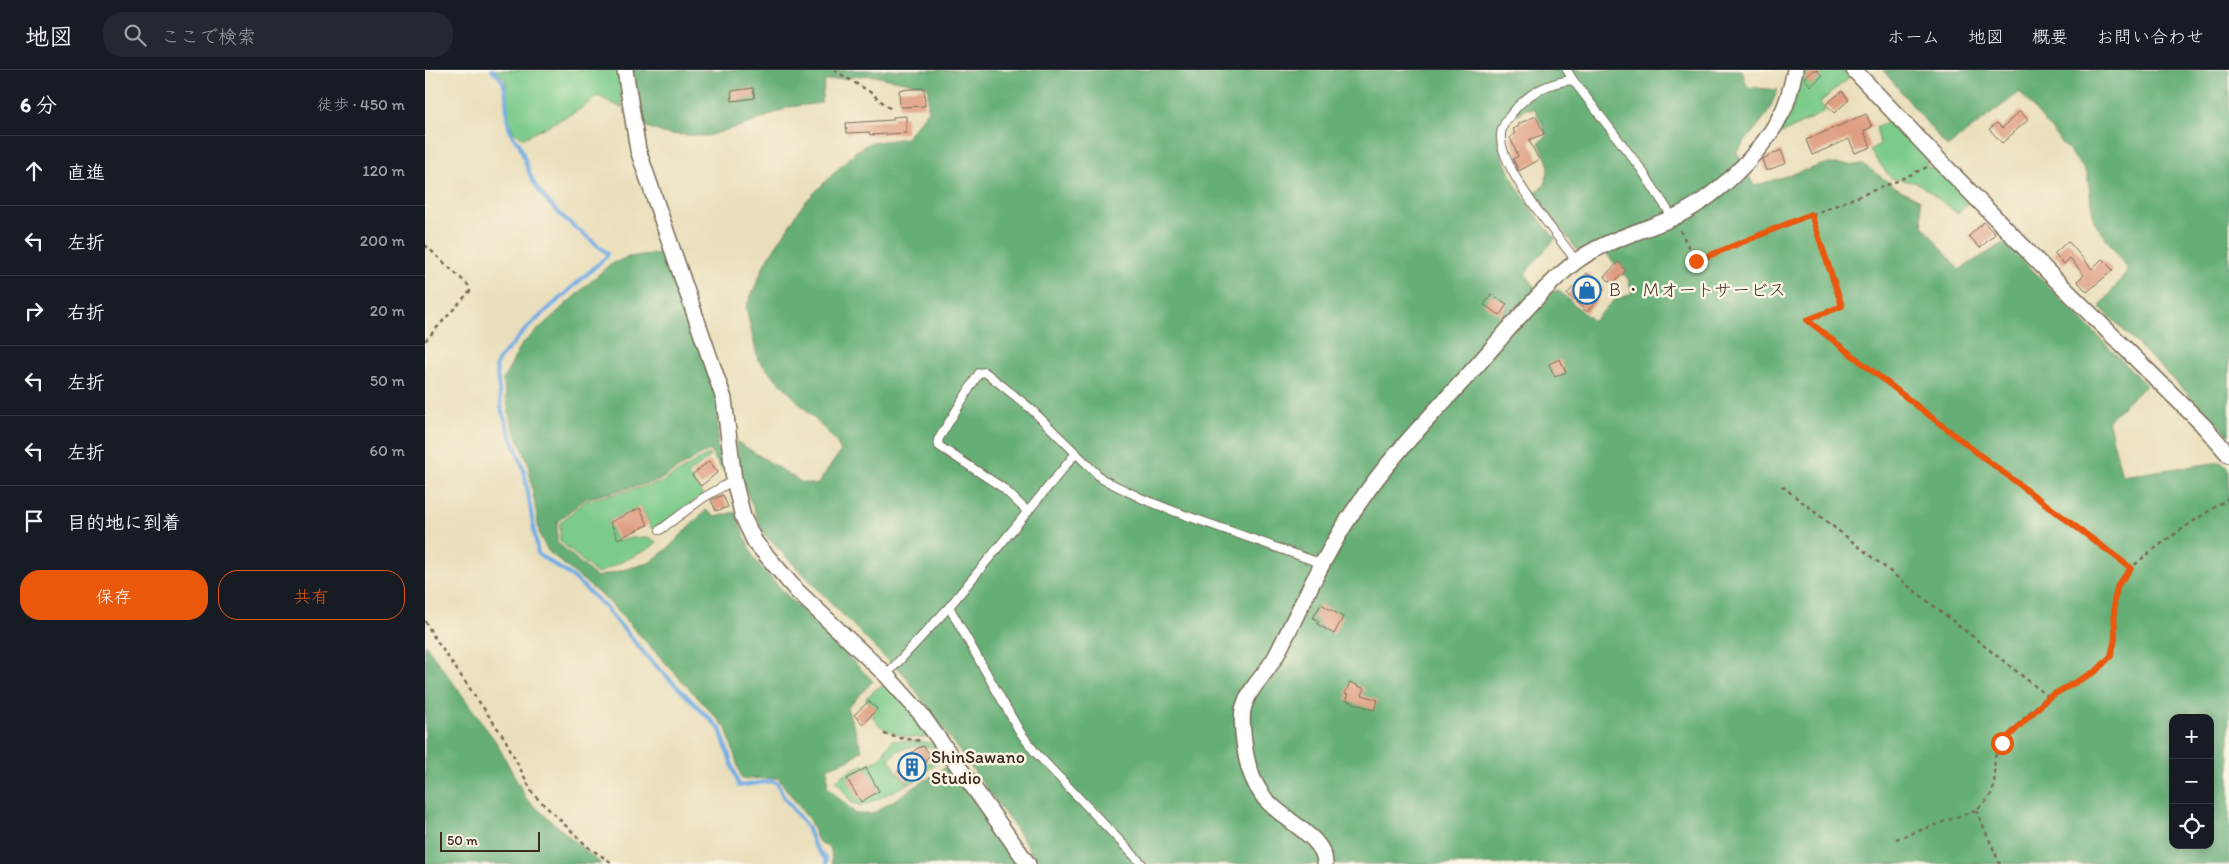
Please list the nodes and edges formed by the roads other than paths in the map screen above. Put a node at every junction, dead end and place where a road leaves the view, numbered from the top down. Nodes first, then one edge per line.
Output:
1 (625, 70) edge
2 (1567, 70) edge
3 (1795, 70) edge
4 (1854, 70) edge
5 (1573, 80) junction
6 (1673, 218) junction
7 (1576, 261) junction
8 (1076, 452) junction
9 (2229, 455) edge
10 (734, 480) junction
11 (1028, 512) junction
12 (660, 530) dead end
13 (1323, 564) junction
14 (949, 607) junction
15 (886, 675) junction
16 (1028, 864) edge
17 (1142, 864) edge
18 (1325, 864) edge

1 - 10 street
2 - 5 lane
3 - 6 street
4 - 9 street
5 - 6 lane
5 - 7 lane
6 - 7 street
7 - 13 street
8 - 11 lane
8 - 11 lane
8 - 13 lane
10 - 12 lane
10 - 15 street
11 - 14 lane
13 - 18 street
14 - 15 lane
14 - 17 lane
15 - 16 street

